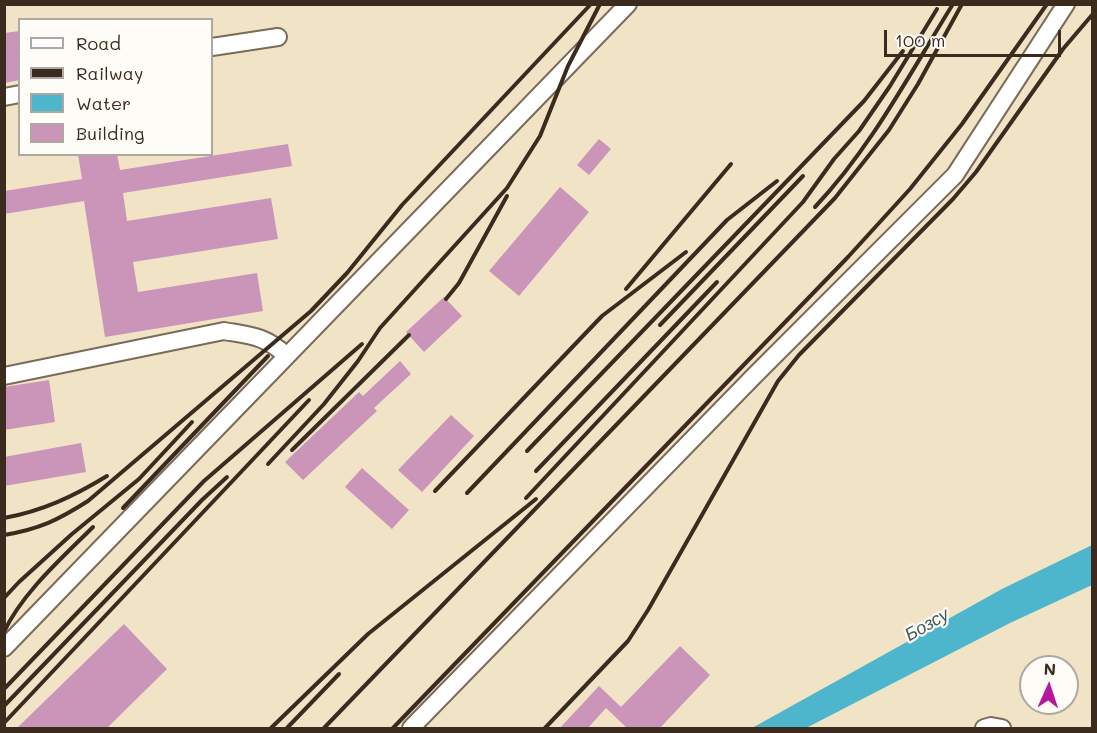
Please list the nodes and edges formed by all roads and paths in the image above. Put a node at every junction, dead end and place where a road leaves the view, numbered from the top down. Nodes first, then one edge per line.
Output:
1 (628, 4) edge
2 (1066, 4) edge
3 (278, 37) dead end
4 (213, 46) edge
5 (287, 356) junction
6 (4, 376) edge
7 (4, 648) edge
8 (411, 729) edge
9 (984, 729) edge
10 (1002, 729) edge

1 - 5 lane
2 - 8 lane
3 - 4 lane
5 - 6 lane
5 - 7 lane
9 - 10 lane

